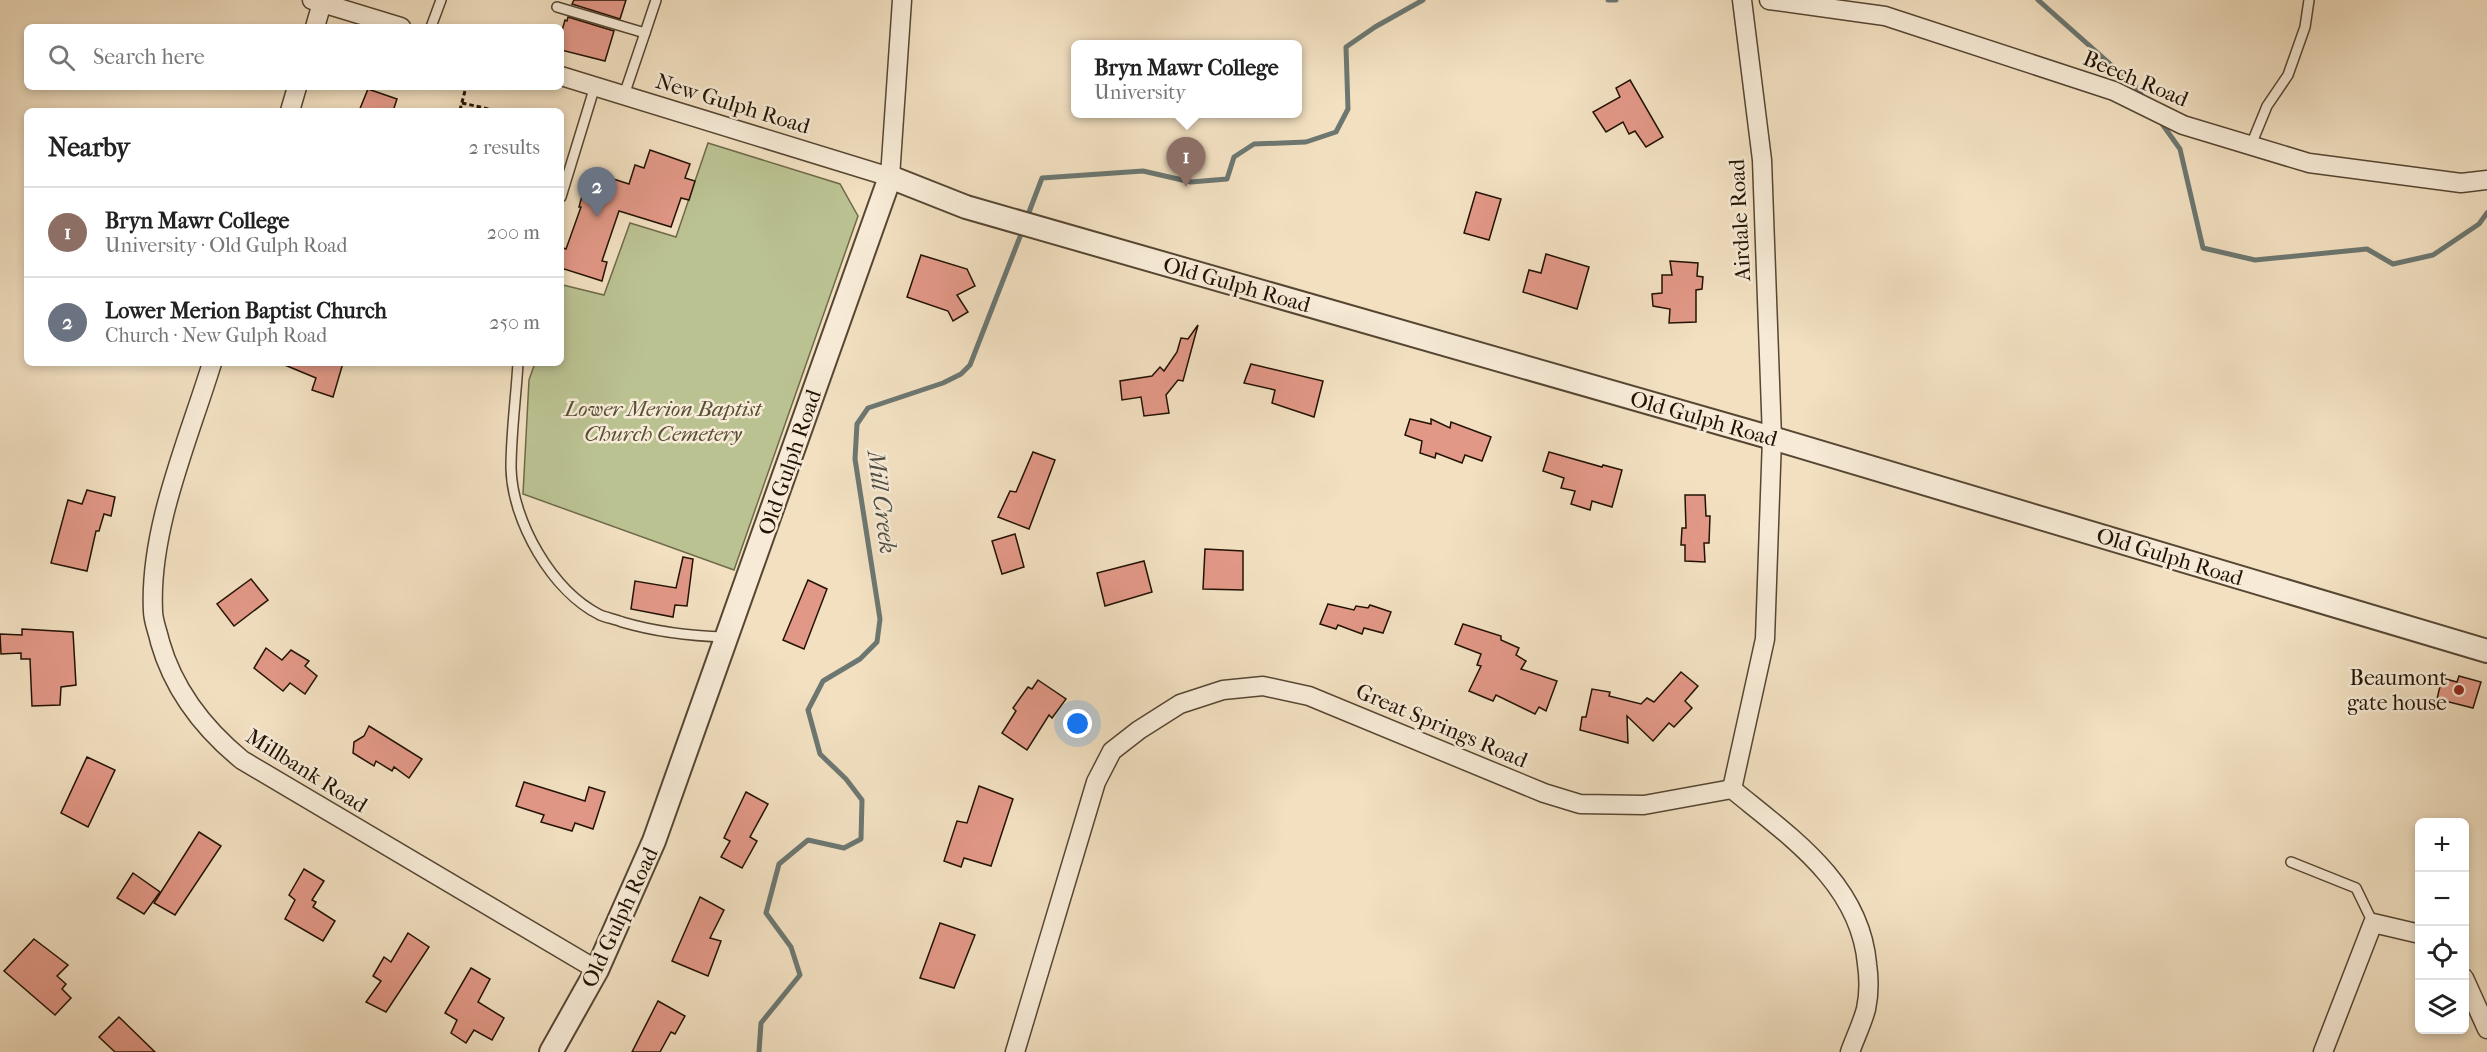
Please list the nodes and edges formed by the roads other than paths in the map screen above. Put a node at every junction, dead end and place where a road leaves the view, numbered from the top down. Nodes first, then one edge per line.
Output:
1 (441, 0) edge
2 (656, 0) edge
3 (902, 0) edge
4 (1742, 0) edge
5 (1769, 0) edge
6 (2309, 0) edge
7 (317, 2) edge
8 (557, 7) dead end
9 (315, 24) edge
10 (391, 24) edge
11 (432, 24) edge
12 (645, 33) junction
13 (564, 77) edge
14 (595, 86) junction
15 (296, 90) edge
16 (624, 95) junction
17 (291, 108) edge
18 (2251, 145) junction
19 (890, 177) junction
20 (2487, 180) edge
21 (564, 187) edge
22 (211, 366) edge
23 (518, 366) edge
24 (1772, 438) junction
25 (728, 638) junction
26 (2487, 651) edge
27 (1732, 789) junction
28 (2291, 862) dead end
29 (2373, 923) junction
30 (2415, 933) edge
31 (597, 970) junction
32 (2465, 980) edge
33 (2487, 1029) edge
34 (551, 1052) edge
35 (1015, 1052) edge
36 (1850, 1052) edge
37 (2323, 1052) edge

1 - 11 lane
2 - 12 lane
3 - 19 street
4 - 24 street, Airdale Road
5 - 18 street, Beech Road
6 - 18 lane
7 - 9 street
7 - 10 street
8 - 12 lane
12 - 16 lane
13 - 14 street, New Gulph Road
14 - 16 street, New Gulph Road
14 - 21 lane
15 - 17 street
16 - 19 street, New Gulph Road
18 - 20 street, Beech Road
19 - 24 street, Old Gulph Road
19 - 25 street, Old Gulph Road
22 - 31 street, Millbank Road
23 - 25 lane
24 - 26 street, Old Gulph Road
24 - 27 street
25 - 31 street, Old Gulph Road
27 - 35 street, Great Springs Road
27 - 36 street
28 - 29 lane
29 - 30 street
29 - 37 street
31 - 34 street, Old Gulph Road
32 - 33 street

